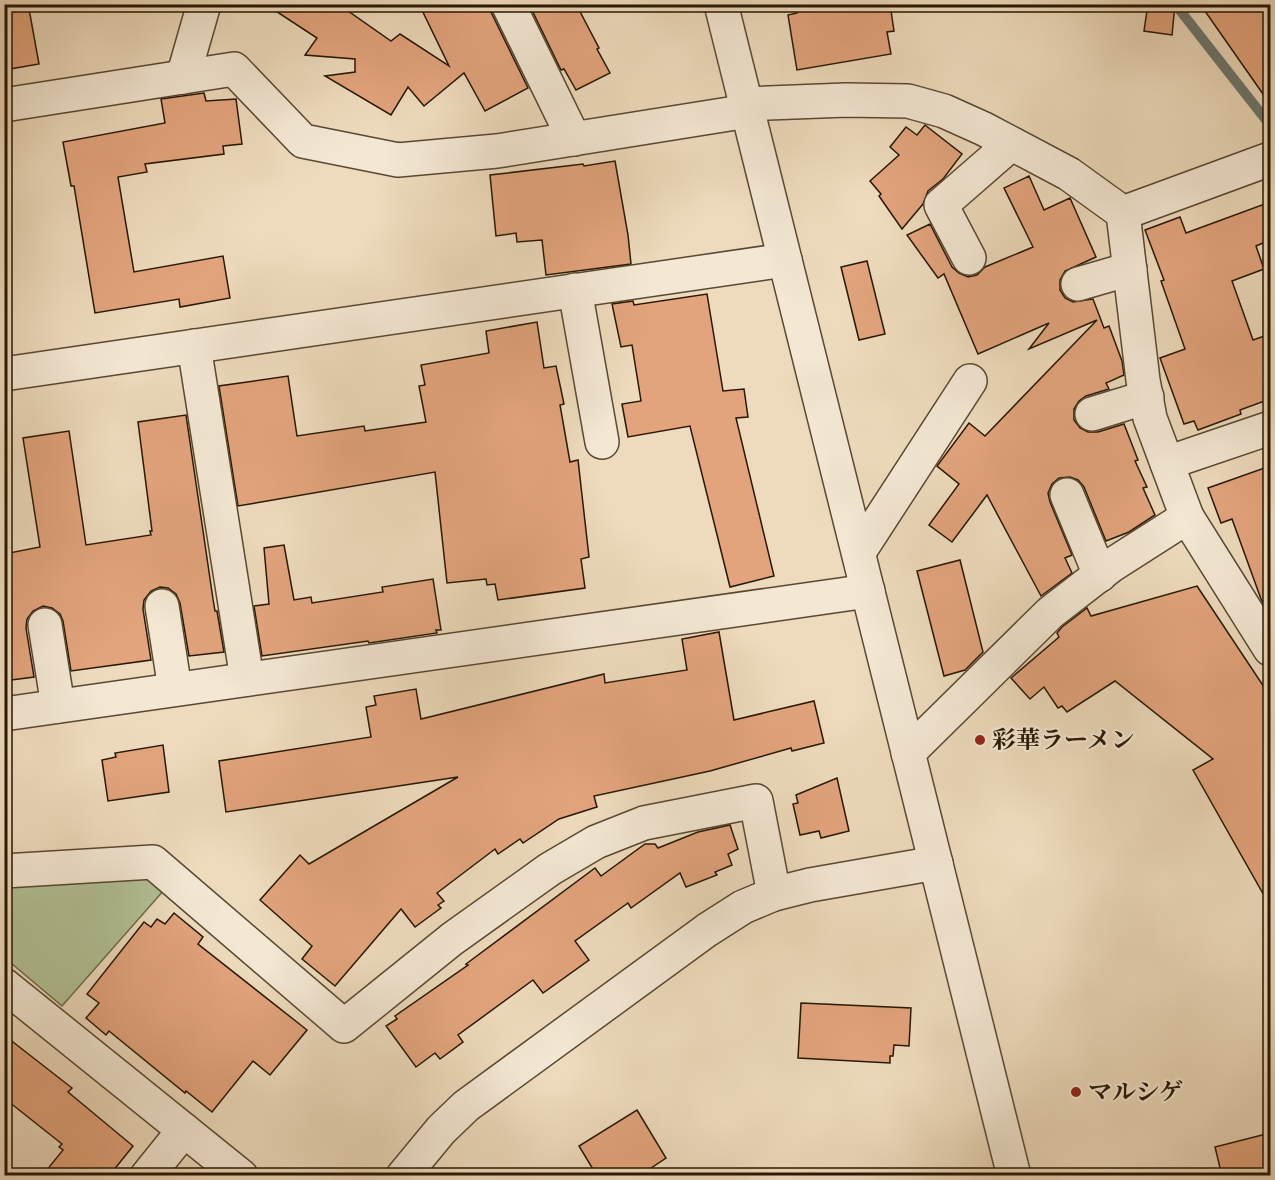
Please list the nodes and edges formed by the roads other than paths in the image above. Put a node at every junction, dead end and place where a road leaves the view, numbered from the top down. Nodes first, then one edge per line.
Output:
1 (204, 4) edge
2 (508, 4) edge
3 (721, 4) edge
4 (183, 77) junction
5 (4, 105) edge
6 (747, 107) junction
7 (574, 139) junction
8 (1011, 144) junction
9 (1270, 159) edge
10 (1123, 213) junction
11 (969, 258) dead end
12 (785, 260) junction
13 (1130, 269) junction
14 (1078, 284) dead end
15 (575, 290) junction
16 (194, 346) junction
17 (4, 374) edge
18 (970, 381) dead end
19 (1147, 397) junction
20 (1092, 414) dead end
21 (1270, 428) edge
22 (602, 442) dead end
23 (1167, 464) junction
24 (1067, 495) dead end
25 (1187, 517) junction
26 (859, 552) junction
27 (1100, 575) junction
28 (868, 591) junction
29 (1258, 605) edge
30 (162, 606) dead end
31 (45, 624) dead end
32 (1270, 649) edge
33 (247, 679) junction
34 (175, 689) junction
35 (58, 706) junction
36 (4, 714) edge
37 (908, 753) junction
38 (936, 863) junction
39 (4, 872) edge
40 (774, 894) junction
41 (4, 985) edge
42 (184, 1130) junction
43 (147, 1176) edge
44 (241, 1176) edge
45 (403, 1176) edge
46 (1014, 1176) edge

1 - 4 street
2 - 7 street
3 - 6 street
4 - 5 street
4 - 7 street
6 - 7 street
6 - 8 street
6 - 12 street
8 - 10 street
8 - 11 street
9 - 10 street
10 - 13 street
12 - 15 street
12 - 26 street
13 - 14 street
13 - 19 street
15 - 16 street
15 - 22 street
16 - 17 street
16 - 33 street
18 - 26 street
19 - 20 street
19 - 23 street
21 - 23 street
23 - 25 street
24 - 27 street
25 - 27 street
25 - 29 street
26 - 28 street
27 - 37 street
28 - 33 street
28 - 37 street
29 - 32 street
30 - 34 street
31 - 35 street
33 - 34 street
34 - 35 street
35 - 36 street
37 - 38 street
38 - 40 street
38 - 46 street
39 - 40 street
40 - 45 street
41 - 42 street
42 - 43 street
42 - 44 street

